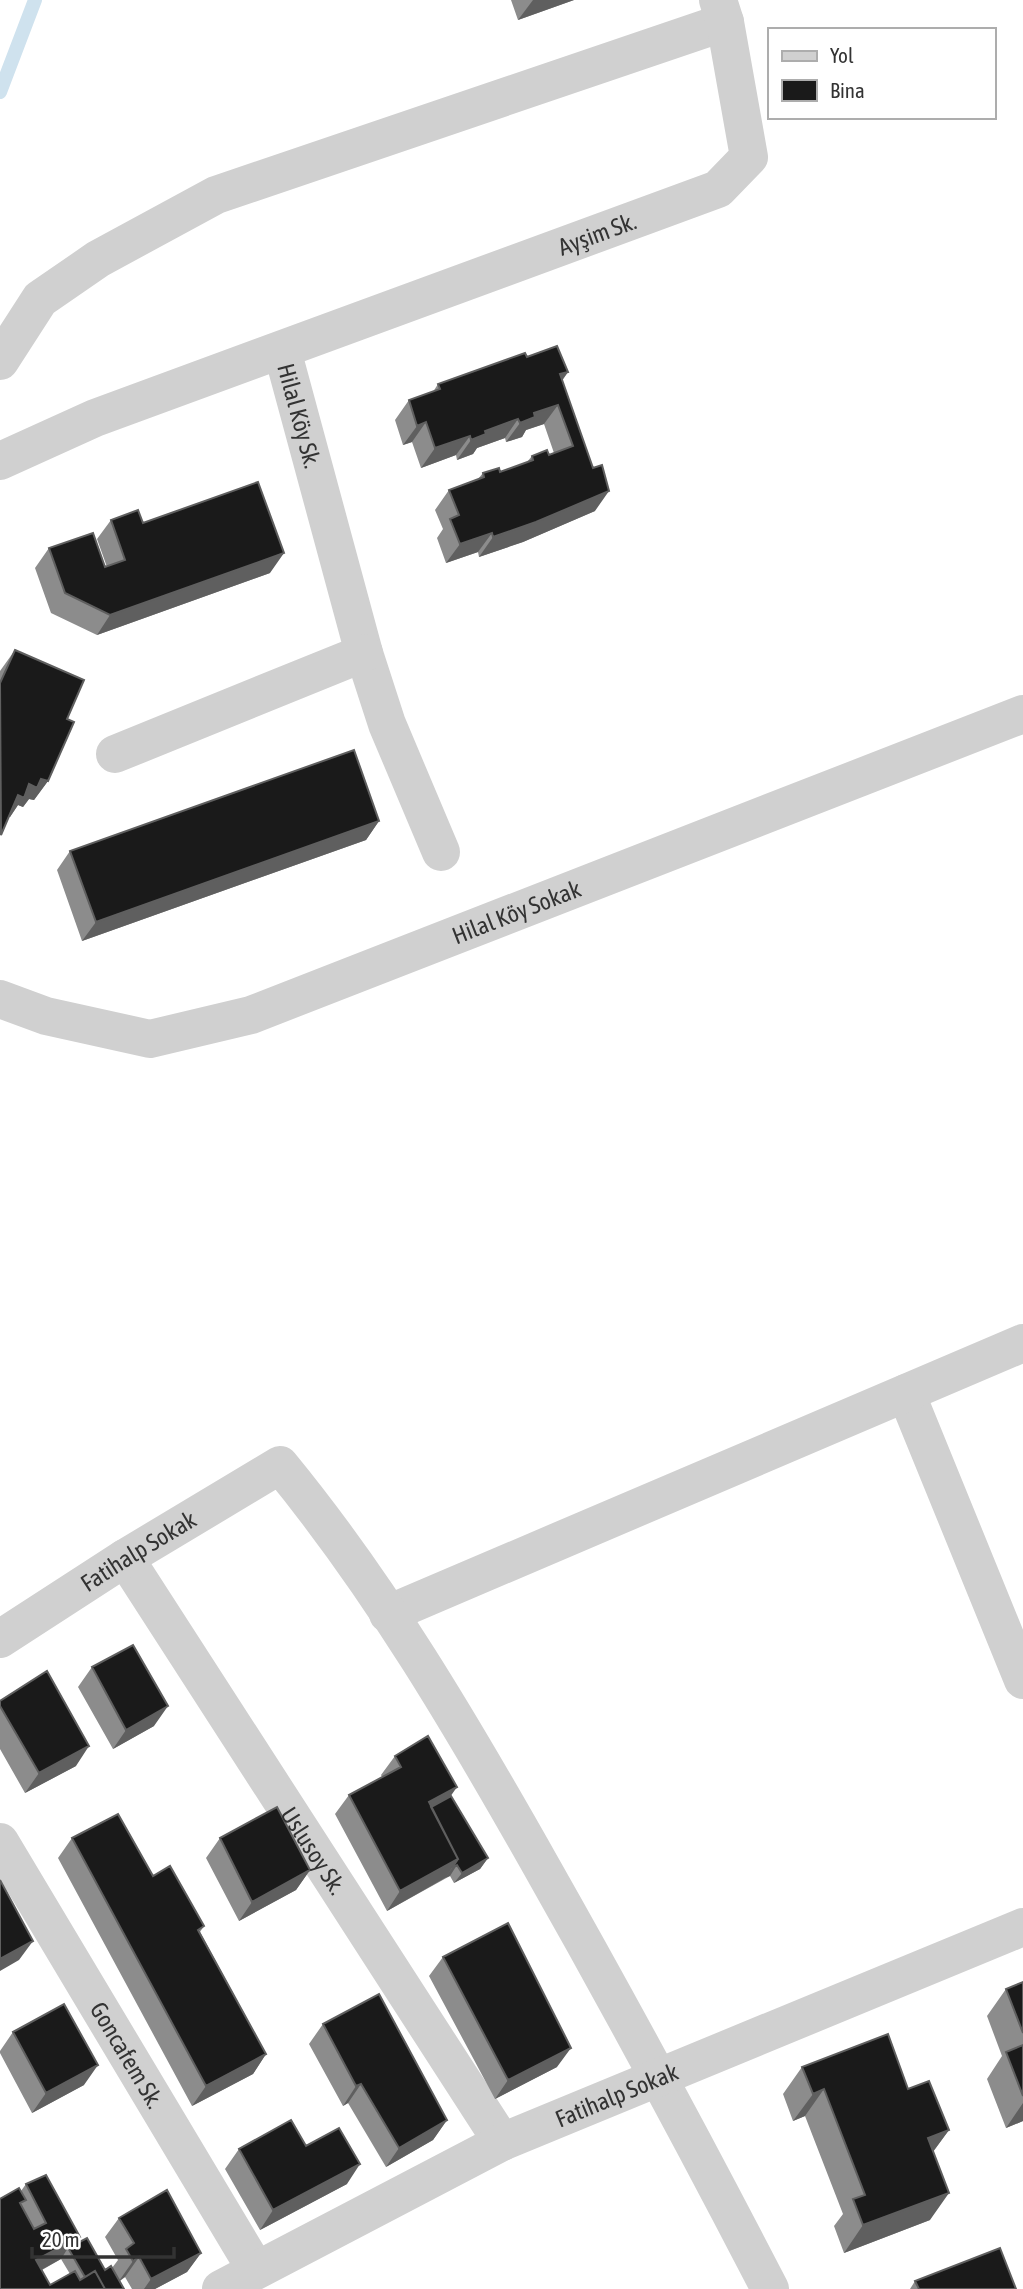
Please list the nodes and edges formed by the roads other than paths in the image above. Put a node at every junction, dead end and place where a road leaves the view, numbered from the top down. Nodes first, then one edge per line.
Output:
1 (722, 11) edge
2 (282, 350) junction
3 (0, 361) edge
4 (0, 461) edge
5 (363, 653) junction
6 (1023, 714) edge
7 (115, 754) dead end
8 (441, 852) dead end
9 (0, 999) edge
10 (1023, 1343) edge
11 (906, 1393) junction
12 (125, 1558) junction
13 (387, 1614) junction
14 (0, 1639) edge
15 (1023, 1680) edge
16 (0, 1842) edge
17 (1023, 1927) edge
18 (660, 2076) junction
19 (502, 2142) junction
20 (256, 2270) junction
21 (221, 2289) edge
22 (770, 2289) edge

1 - 2 street, Ayşim Sk.
1 - 3 street
2 - 4 street, Hilal Köy Sk.
2 - 5 street, Hilal Köy Sk.
5 - 7 street
5 - 8 street, Hilal Köy Sk.
6 - 9 street, Hilal Köy Sokak
10 - 11 street
11 - 13 street
11 - 15 street
12 - 13 street, Fatihalp Sokak
12 - 14 street, Fatihalp Sokak
12 - 19 street, Uslusoy Sk.
13 - 18 street
16 - 20 street, Goncafem Sk.
17 - 18 street, Fatihalp Sokak
18 - 19 street, Fatihalp Sokak
18 - 22 street
19 - 20 street, Fatihalp Sokak
20 - 21 street, Fatihalp Sokak

